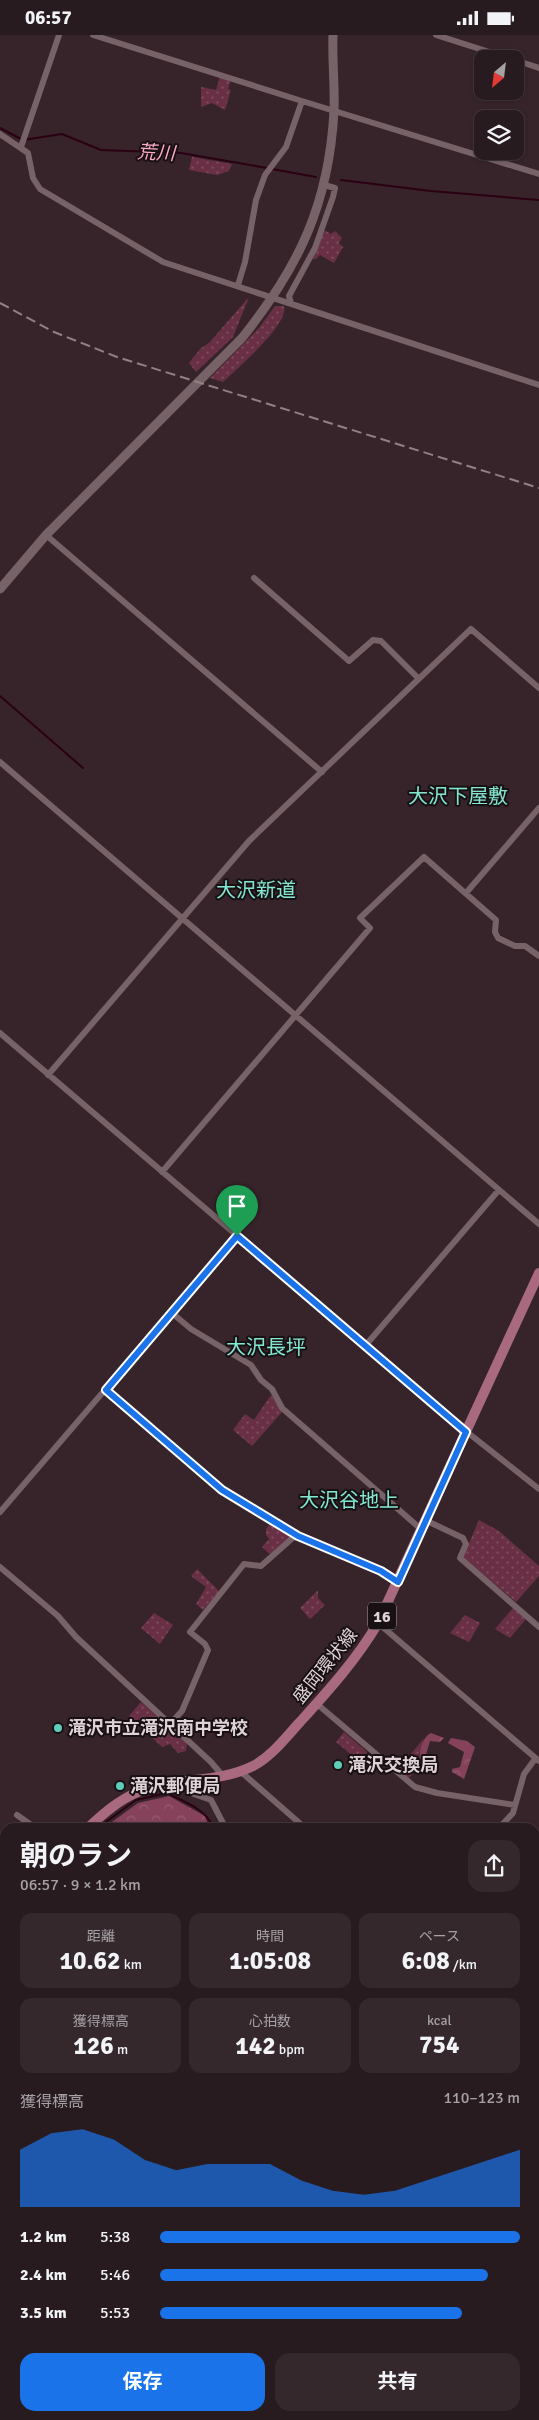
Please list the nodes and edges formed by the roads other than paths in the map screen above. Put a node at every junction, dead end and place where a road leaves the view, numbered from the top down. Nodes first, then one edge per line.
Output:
1 (59, 35) edge
2 (94, 35) edge
3 (333, 35) edge
4 (436, 35) edge
5 (483, 50) edge
6 (524, 63) edge
7 (539, 68) edge
8 (302, 101) junction
9 (334, 111) junction
10 (0, 134) edge
11 (24, 143) junction
12 (539, 175) edge
13 (324, 185) junction
14 (238, 285) junction
15 (291, 303) junction
16 (539, 385) edge
17 (46, 535) junction
18 (254, 578) dead end
19 (0, 589) edge
20 (419, 679) junction
21 (539, 688) edge
22 (0, 762) edge
23 (322, 772) junction
24 (539, 808) edge
25 (466, 893) junction
26 (183, 919) junction
27 (539, 957) edge
28 (296, 1015) junction
29 (0, 1033) edge
30 (48, 1075) junction
31 (162, 1172) junction
32 (498, 1191) junction
33 (539, 1224) edge
34 (237, 1236) junction
35 (539, 1273) edge
36 (172, 1313) junction
37 (365, 1346) junction
38 (106, 1390) junction
39 (466, 1432) junction
40 (539, 1489) edge
41 (0, 1512) edge
42 (424, 1525) junction
43 (296, 1535) junction
44 (0, 1567) edge
45 (398, 1582) junction
46 (378, 1623) junction
47 (539, 1627) edge
48 (317, 1704) junction
49 (170, 1724) junction
50 (537, 1760) edge
51 (240, 1771) junction
52 (222, 1775) junction
53 (188, 1782) junction
54 (515, 1805) junction
55 (17, 1815) dead end
56 (28, 1823) edge
57 (94, 1823) edge
58 (223, 1823) edge
59 (299, 1823) edge
60 (504, 1823) edge

1 - 11 street
2 - 8 street
3 - 9 street
4 - 5 street
6 - 7 street
8 - 9 street
8 - 14 street
9 - 12 street
9 - 13 street
10 - 11 street
11 - 14 street
13 - 15 street
13 - 17 street
14 - 15 street
15 - 16 street
17 - 19 street
17 - 23 street
18 - 20 street
20 - 21 street
20 - 23 street
22 - 26 street
23 - 26 street
24 - 25 street
25 - 27 street
25 - 28 street
26 - 28 street
26 - 30 street
28 - 31 street
28 - 32 street
29 - 30 street
30 - 31 street
31 - 34 street
32 - 33 street
32 - 37 street
34 - 36 street
34 - 37 street
35 - 39 main road, 盛岡環状線 / 16
36 - 38 street
36 - 42 street
37 - 39 street
38 - 41 street
38 - 43 street
39 - 40 street
39 - 42 main road, 盛岡環状線 / 16
42 - 45 main road, 盛岡環状線 / 16
42 - 47 street
43 - 45 street
43 - 49 street
44 - 49 street
45 - 46 main road, 盛岡環状線 / 16
46 - 48 main road, 盛岡環状線 / 16
46 - 50 street
48 - 51 main road, 盛岡環状線 / 16
48 - 54 street
49 - 52 street
50 - 54 street
51 - 52 main road, 盛岡環状線 / 16
51 - 59 street
52 - 53 main road, 盛岡環状線 / 16
53 - 57 main road, 盛岡環状線 / 16
53 - 58 street
54 - 60 street
55 - 56 street

